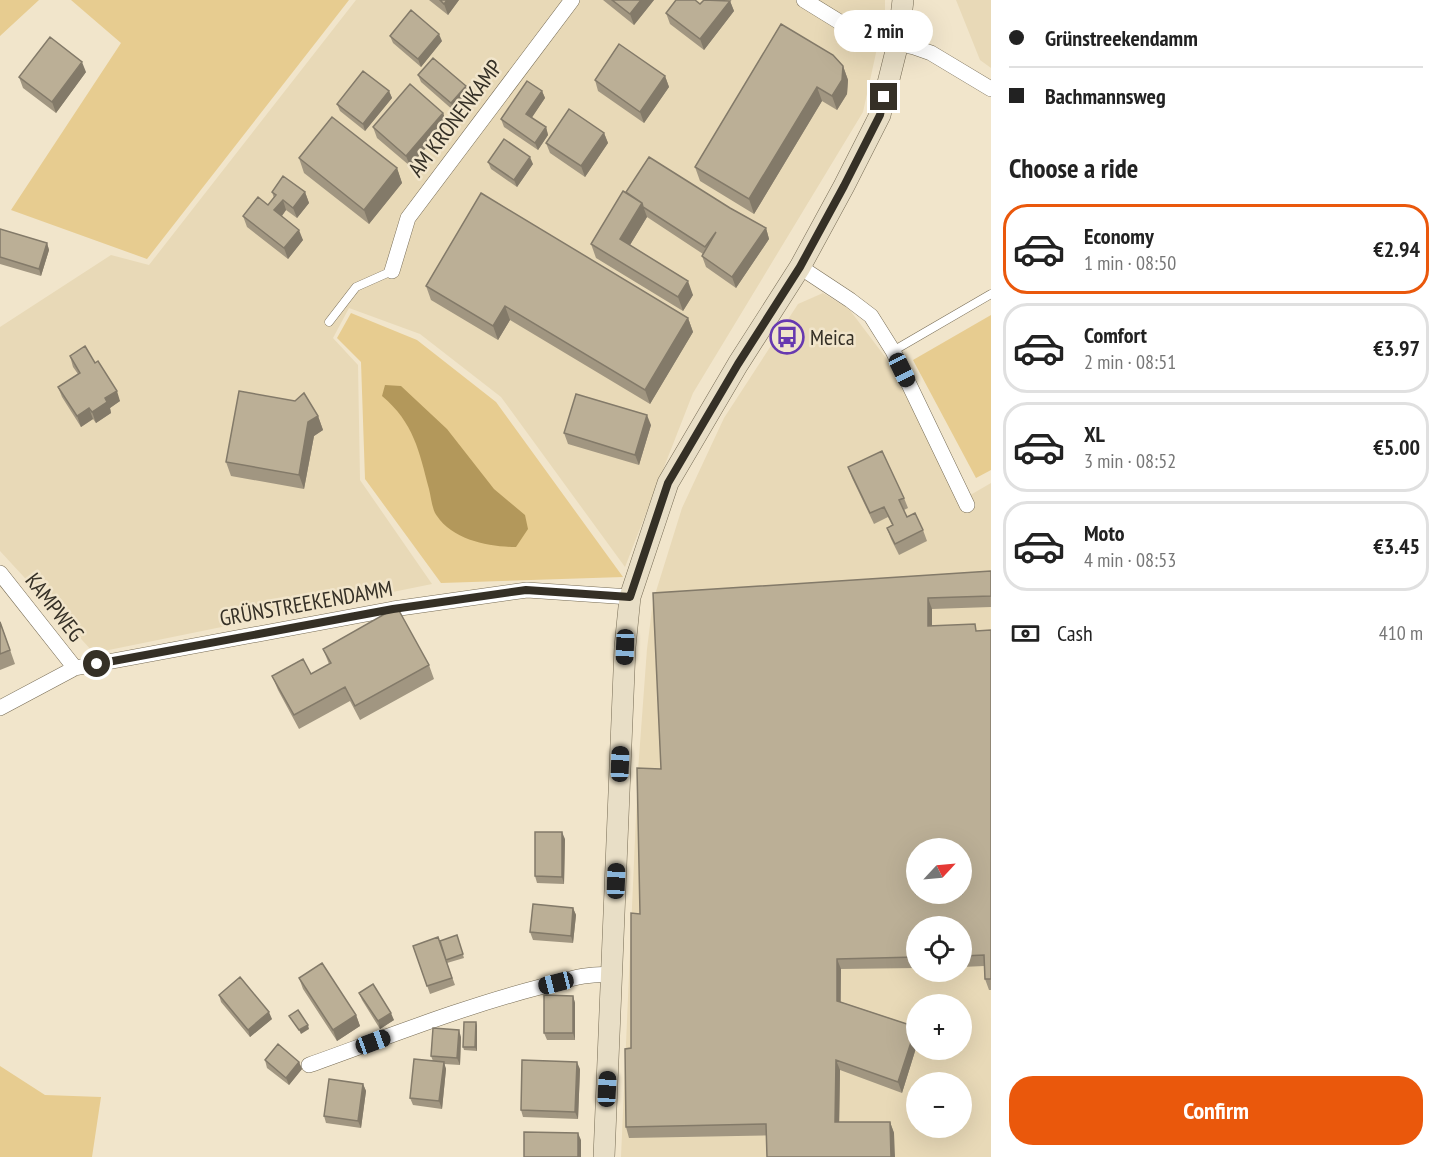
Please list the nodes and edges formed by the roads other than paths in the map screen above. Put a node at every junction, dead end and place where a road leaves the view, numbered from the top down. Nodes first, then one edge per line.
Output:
1 (572, 0) edge
2 (804, 0) edge
3 (903, 0) edge
4 (898, 43) junction
5 (991, 89) edge
6 (800, 267) junction
7 (392, 271) joint
8 (991, 294) edge
9 (329, 322) dead end
10 (893, 351) junction
11 (967, 506) dead end
12 (0, 573) edge
13 (630, 597) junction
14 (75, 668) junction
15 (0, 708) edge
16 (613, 975) junction
17 (309, 1065) dead end
18 (604, 1157) edge

1 - 7 street, AM KRONENKAMP
2 - 4 street
3 - 4 street
4 - 5 street
4 - 6 street
6 - 10 street
6 - 13 street
7 - 9 lane
8 - 10 lane
10 - 11 street
12 - 14 street, KAMPWEG
13 - 14 street, GRÜNSTREEKENDAMM
13 - 16 street
14 - 15 street, GRÜNSTREEKENDAMM
16 - 17 street
16 - 18 street

